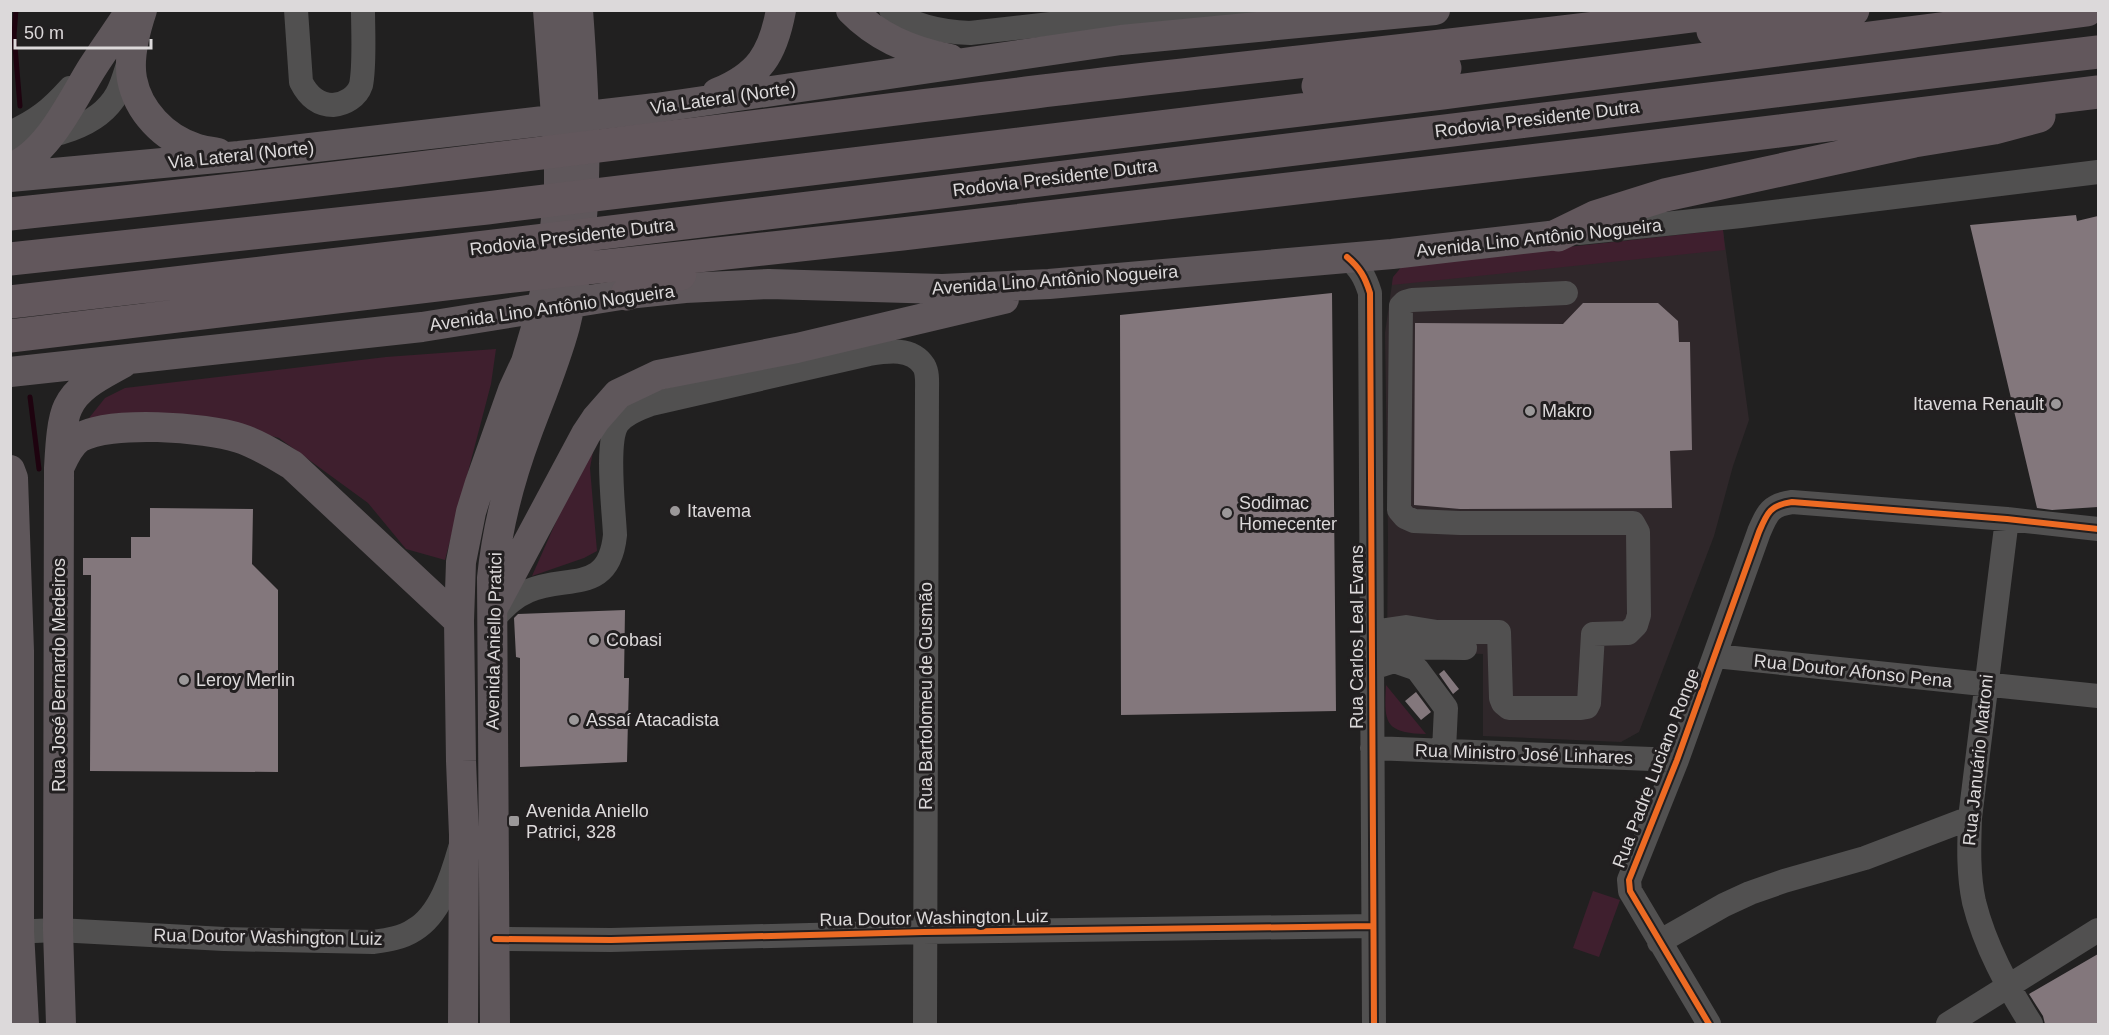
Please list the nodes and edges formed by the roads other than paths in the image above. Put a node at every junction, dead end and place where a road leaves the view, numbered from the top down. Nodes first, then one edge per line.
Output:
1 (131, 10) edge
2 (142, 10) edge
3 (296, 10) edge
4 (363, 10) edge
5 (548, 10) edge
6 (579, 10) edge
7 (781, 10) edge
8 (851, 10) edge
9 (891, 10) edge
10 (1038, 10) edge
11 (1288, 10) edge
12 (1415, 10) edge
13 (1435, 10) edge
14 (1739, 10) edge
15 (1853, 10) edge
16 (2087, 10) edge
17 (1112, 13) edge
18 (1260, 16) junction
19 (947, 21) edge
20 (1022, 28) junction
21 (132, 52) junction
22 (2098, 52) edge
23 (102, 53) junction
24 (968, 61) junction
25 (570, 92) junction
26 (2098, 94) edge
27 (656, 108) junction
28 (10, 133) edge
29 (48, 137) junction
30 (10, 143) edge
31 (997, 147) junction
32 (238, 156) junction
33 (10, 168) edge
34 (2098, 172) edge
35 (10, 177) edge
36 (487, 208) junction
37 (10, 214) edge
38 (10, 234) edge
39 (902, 234) junction
40 (1558, 235) junction
41 (1392, 254) junction
42 (1347, 257) junction
43 (10, 259) edge
44 (1049, 284) junction
45 (1370, 293) junction
46 (1566, 293) dead end
47 (627, 294) junction
48 (10, 302) edge
49 (10, 336) edge
50 (130, 358) junction
51 (539, 364) junction
52 (10, 372) edge
53 (59, 468) junction
54 (10, 470) edge
55 (2007, 519) junction
56 (2098, 530) edge
57 (14, 583) edge
58 (1371, 606) junction
59 (491, 616) junction
60 (459, 621) junction
61 (1406, 627) junction
62 (1499, 640) junction
63 (59, 648) junction
64 (1372, 649) junction
65 (20, 651) junction
66 (1715, 656) junction
67 (1985, 685) junction
68 (2098, 696) edge
69 (1372, 748) junction
70 (1444, 750) junction
71 (1677, 760) junction
72 (1970, 818) junction
73 (464, 835) junction
74 (1373, 926) junction
75 (58, 930) junction
76 (2098, 930) edge
77 (15, 931) edge
78 (924, 932) junction
79 (495, 939) junction
80 (1659, 942) junction
81 (2007, 987) junction
82 (24, 1024) edge
83 (61, 1024) edge
84 (463, 1024) edge
85 (495, 1024) edge
86 (925, 1024) edge
87 (1374, 1024) edge
88 (1709, 1024) edge
89 (1948, 1024) edge
90 (2031, 1024) edge

1 - 23 main road
2 - 21 main road
3 - 4 street
5 - 25 main road
6 - 25 main road
7 - 27 main road
8 - 24 main road
9 - 19 street
10 - 20 street
11 - 18 street
12 - 18 street
13 - 24 main road, Via Lateral (Norte)
14 - 37 highway
15 - 31 highway
16 - 31 highway, Rodovia Presidente Dutra
17 - 18 street
17 - 20 street
19 - 20 street
21 - 29 street
21 - 32 main road
22 - 48 highway, Rodovia Presidente Dutra
23 - 28 street
23 - 29 main road
24 - 27 main road, Via Lateral (Norte)
25 - 51 main road, Avenida Aniello Pratici
26 - 39 highway, Rodovia Presidente Dutra
26 - 40 highway
27 - 32 main road, Via Lateral (Norte)
29 - 30 street
29 - 33 main road
31 - 36 highway, Rodovia Presidente Dutra
32 - 35 main road, Via Lateral (Norte)
34 - 40 street, Avenida Lino Antônio Nogueira
36 - 38 highway
36 - 43 highway, Rodovia Presidente Dutra
39 - 47 highway
39 - 49 highway, Rodovia Presidente Dutra
40 - 41 main road, Avenida Lino Antônio Nogueira
41 - 42 main road, Avenida Lino Antônio Nogueira
41 - 45 street, Rua Carlos Leal Evans
42 - 44 main road, Avenida Lino Antônio Nogueira
42 - 45 street, Rua Carlos Leal Evans
44 - 47 main road, Avenida Lino Antônio Nogueira
44 - 59 main road
45 - 58 street, Rua Carlos Leal Evans
46 - 62 street
47 - 50 main road, Avenida Lino Antônio Nogueira
50 - 52 main road, Avenida Lino Antônio Nogueira
50 - 53 main road, Rua José Bernardo Medeiros
51 - 59 main road, Avenida Aniello Pratici
51 - 60 main road, Avenida Aniello Pratici
53 - 60 main road
53 - 63 main road, Rua José Bernardo Medeiros
54 - 57 main road
55 - 56 street
55 - 66 street, Rua Padre Luciano Ronge
55 - 67 street, Rua Januário Matroni
57 - 65 main road
58 - 61 street
58 - 64 street, Rua Carlos Leal Evans
59 - 78 street, Rua Bartolomeu de Gusmão
59 - 79 main road, Avenida Aniello Pratici
60 - 73 main road, Avenida Aniello Pratici
61 - 62 street
61 - 64 street
62 - 64 street
63 - 65 main road
63 - 75 main road, Rua José Bernardo Medeiros
64 - 69 street, Rua Carlos Leal Evans
64 - 70 street
65 - 77 main road
66 - 67 street, Rua Doutor Afonso Pena
66 - 71 street, Rua Padre Luciano Ronge
67 - 68 street, Rua Doutor Afonso Pena
67 - 72 street, Rua Januário Matroni
69 - 70 street, Rua Ministro José Linhares
69 - 74 street, Rua Carlos Leal Evans
70 - 71 street, Rua Ministro José Linhares
71 - 80 street, Rua Padre Luciano Ronge
72 - 80 street
72 - 81 street, Rua Januário Matroni
73 - 75 street, Rua Doutor Washington Luiz
73 - 84 main road, Avenida Aniello Pratici
74 - 78 street, Rua Doutor Washington Luiz
74 - 87 street, Rua Carlos Leal Evans
75 - 77 street, Rua Doutor Washington Luiz
75 - 83 main road, Rua José Bernardo Medeiros
76 - 81 street
77 - 82 main road
78 - 79 street, Rua Doutor Washington Luiz
78 - 86 street, Rua Bartolomeu de Gusmão
79 - 85 main road, Avenida Aniello Pratici
80 - 88 street, Rua Padre Luciano Ronge
81 - 89 street
81 - 90 street, Rua Januário Matroni

